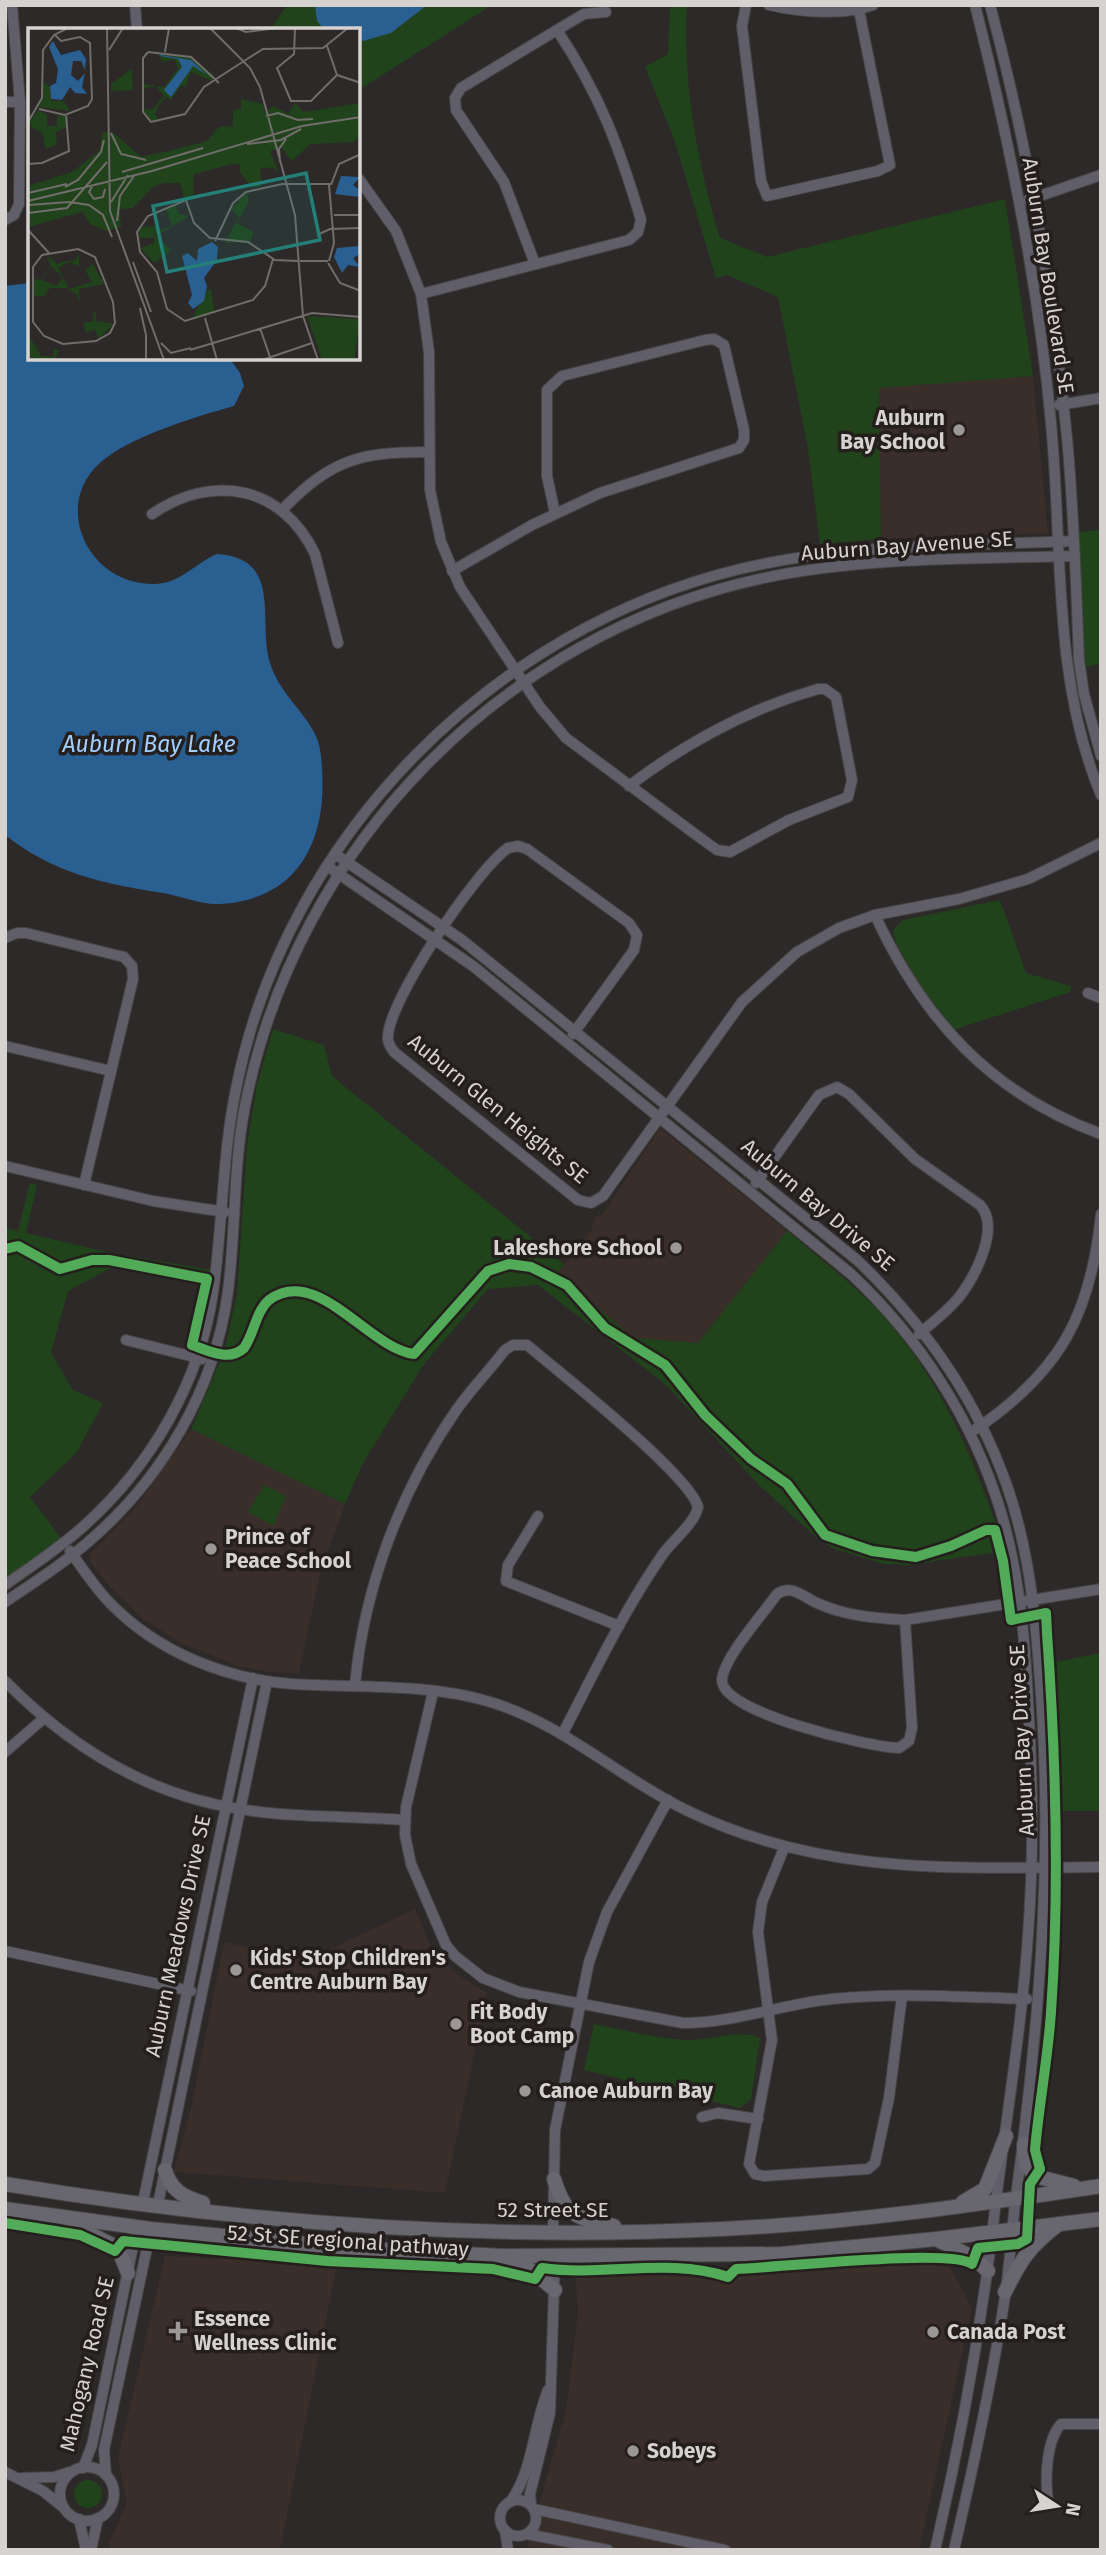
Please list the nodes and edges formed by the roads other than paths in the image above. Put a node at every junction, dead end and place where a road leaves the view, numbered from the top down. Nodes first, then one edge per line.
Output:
1 (12, 5) edge
2 (135, 5) edge
3 (746, 5) edge
4 (769, 5) edge
5 (873, 5) edge
6 (975, 5) edge
7 (990, 5) edge
8 (859, 10) junction
9 (606, 12) dead end
10 (137, 28) edge
11 (557, 30) junction
12 (5, 102) edge
13 (20, 102) junction
14 (1101, 174) edge
15 (360, 180) edge
16 (1033, 198) junction
17 (1020, 203) junction
18 (5, 220) edge
19 (535, 264) junction
20 (421, 294) junction
21 (1101, 398) edge
22 (1063, 405) junction
23 (1049, 407) junction
24 (428, 452) junction
25 (282, 510) junction
26 (555, 513) junction
27 (152, 514) dead end
28 (1074, 541) junction
29 (1060, 542) junction
30 (1061, 556) junction
31 (1075, 556) junction
32 (452, 571) junction
33 (338, 642) dead end
34 (515, 670) junction
35 (523, 682) junction
36 (1096, 723) edge
37 (1077, 728) junction
38 (1101, 756) edge
39 (629, 786) junction
40 (1101, 795) edge
41 (1101, 843) edge
42 (335, 854) junction
43 (347, 862) junction
44 (327, 866) junction
45 (339, 873) junction
46 (875, 915) junction
47 (443, 926) junction
48 (5, 938) edge
49 (435, 938) junction
50 (1088, 993) dead end
51 (1101, 998) edge
52 (575, 1031) junction
53 (567, 1042) junction
54 (5, 1046) edge
55 (111, 1072) junction
56 (667, 1105) junction
57 (659, 1117) junction
58 (1101, 1134) edge
59 (5, 1166) edge
60 (759, 1180) junction
61 (84, 1185) junction
62 (750, 1191) junction
63 (219, 1212) junction
64 (233, 1213) junction
65 (1101, 1213) edge
66 (923, 1331) junction
67 (126, 1340) dead end
68 (912, 1340) junction
69 (197, 1358) junction
70 (212, 1361) junction
71 (982, 1425) junction
72 (970, 1433) junction
73 (538, 1516) dead end
74 (64, 1544) junction
75 (72, 1555) junction
76 (5, 1585) edge
77 (1101, 1589) edge
78 (1034, 1601) junction
79 (5, 1602) edge
80 (1020, 1604) junction
81 (905, 1620) junction
82 (619, 1626) junction
83 (253, 1678) junction
84 (5, 1681) edge
85 (268, 1681) junction
86 (355, 1685) junction
87 (433, 1692) junction
88 (43, 1719) junction
89 (563, 1733) junction
90 (5, 1752) edge
91 (668, 1800) junction
92 (225, 1807) junction
93 (241, 1810) junction
94 (405, 1820) junction
95 (784, 1848) junction
96 (1031, 1867) junction
97 (1101, 1867) edge
98 (1046, 1868) junction
99 (5, 1951) edge
100 (186, 1990) junction
101 (201, 1993) junction
102 (902, 1997) junction
103 (1022, 1999) junction
104 (1040, 2000) junction
105 (580, 2005) junction
106 (769, 2012) junction
107 (702, 2117) dead end
108 (758, 2119) junction
109 (1006, 2136) junction
110 (1024, 2144) junction
111 (165, 2170) junction
112 (554, 2179) junction
113 (5, 2184) edge
114 (1093, 2187) edge
115 (1016, 2200) junction
116 (142, 2202) junction
117 (996, 2202) junction
118 (158, 2204) junction
119 (954, 2207) junction
120 (5, 2208) edge
121 (231, 2213) junction
122 (51, 2215) junction
123 (1101, 2219) edge
124 (1060, 2224) junction
125 (144, 2228) junction
126 (1013, 2229) junction
127 (632, 2230) junction
128 (553, 2232) junction
129 (994, 2232) junction
130 (936, 2239) junction
131 (555, 2255) junction
132 (502, 2256) junction
133 (988, 2271) junction
134 (128, 2273) junction
135 (555, 2290) junction
136 (1006, 2292) junction
137 (550, 2385) junction
138 (1101, 2424) edge
139 (79, 2469) junction
140 (5, 2472) edge
141 (106, 2475) junction
142 (18, 2478) junction
143 (1048, 2501) dead end
144 (510, 2502) junction
145 (532, 2507) junction
146 (74, 2517) junction
147 (98, 2518) junction
148 (505, 2530) junction
149 (526, 2534) junction
150 (938, 2535) junction
151 (88, 2550) edge
152 (508, 2550) edge
153 (514, 2550) edge
154 (608, 2550) edge
155 (725, 2550) edge
156 (928, 2550) edge
157 (935, 2550) edge
158 (954, 2550) edge

1 - 13 street
2 - 10 street
3 - 8 street
4 - 8 street
5 - 8 street
6 - 17 street, Auburn Bay Boulevard SE
7 - 16 street, Auburn Bay Boulevard SE
9 - 11 street
11 - 19 street
11 - 19 street
12 - 13 street
13 - 18 street
14 - 16 street
15 - 20 street
16 - 17 street
16 - 22 street, Auburn Bay Boulevard SE
17 - 23 street, Auburn Bay Boulevard SE
19 - 20 street
20 - 24 street
21 - 22 street
22 - 23 street
22 - 28 street, Auburn Bay Boulevard SE
23 - 29 street, Auburn Bay Boulevard SE
24 - 25 street
24 - 32 street
25 - 27 street
25 - 33 street
26 - 26 street
26 - 32 street
28 - 29 street, Auburn Bay Avenue SE
28 - 31 street, Auburn Bay Boulevard SE
29 - 30 street, Auburn Bay Boulevard SE
29 - 34 street, Auburn Bay Avenue SE
30 - 31 street, Auburn Bay Avenue SE
30 - 35 street, Auburn Bay Avenue SE
30 - 37 street, Auburn Bay Boulevard SE
31 - 36 street, Auburn Bay Boulevard SE
32 - 34 street
34 - 35 street
34 - 42 street, Auburn Bay Avenue SE
35 - 39 street
35 - 43 street, Auburn Bay Avenue SE
36 - 37 street
36 - 38 street, Auburn Bay Boulevard SE
37 - 40 street, Auburn Bay Boulevard SE
39 - 39 street
41 - 46 street
42 - 43 street, Auburn Bay Drive SE
42 - 44 street, Auburn Bay Avenue SE
43 - 45 street, Auburn Bay Avenue SE
43 - 47 street, Auburn Bay Drive SE
44 - 45 street, Auburn Bay Drive SE
44 - 63 street, Auburn Bay Avenue SE
45 - 49 street, Auburn Bay Drive SE
45 - 64 street, Auburn Bay Avenue SE
46 - 56 street
46 - 58 street
47 - 49 street
47 - 52 street, Auburn Bay Drive SE
47 - 52 street
48 - 55 street
49 - 53 street, Auburn Bay Drive SE
49 - 57 street, Auburn Glen Heights SE
50 - 51 street
52 - 53 street
52 - 56 street, Auburn Bay Drive SE
53 - 57 street, Auburn Bay Drive SE
54 - 55 street
55 - 61 street
56 - 57 street
56 - 60 street, Auburn Bay Drive SE
57 - 62 street, Auburn Bay Drive SE
59 - 61 street
60 - 62 street
60 - 66 street, Auburn Bay Drive SE
60 - 66 street
61 - 63 street
62 - 68 street, Auburn Bay Drive SE
63 - 64 street
63 - 69 street, Auburn Bay Avenue SE
64 - 70 street, Auburn Bay Avenue SE
65 - 71 street
66 - 68 street
66 - 71 street, Auburn Bay Drive SE
67 - 69 street
68 - 72 street, Auburn Bay Drive SE
69 - 70 street
69 - 74 street, Auburn Bay Avenue SE
70 - 75 street, Auburn Bay Avenue SE
71 - 72 street
71 - 78 street, Auburn Bay Drive SE
72 - 80 street, Auburn Bay Drive SE
73 - 82 street
74 - 75 street
74 - 76 street, Auburn Bay Avenue SE
75 - 79 street, Auburn Bay Avenue SE
75 - 83 street
77 - 78 street
78 - 80 street
78 - 98 street, Auburn Bay Drive SE
80 - 81 street
80 - 96 street, Auburn Bay Drive SE
81 - 81 street
82 - 86 street
82 - 89 street
83 - 85 street
83 - 92 street, Auburn Meadows Drive SE
84 - 88 street
85 - 86 street
85 - 93 street, Auburn Meadows Drive SE
86 - 87 street
87 - 89 street
87 - 94 street
88 - 90 street
88 - 92 street
89 - 91 street
91 - 95 street
91 - 105 street
92 - 93 street
92 - 100 street, Auburn Meadows Drive SE
93 - 94 street
93 - 101 street, Auburn Meadows Drive SE
94 - 105 street
95 - 96 street
95 - 106 street
96 - 98 street
96 - 103 street, Auburn Bay Drive SE
97 - 98 street
98 - 104 street, Auburn Bay Drive SE
99 - 100 street
100 - 101 street
100 - 116 street, Auburn Meadows Drive SE
101 - 111 street, Auburn Meadows Drive SE
102 - 103 street
102 - 106 street
102 - 108 street
103 - 104 street
103 - 109 street, Auburn Bay Drive SE
104 - 110 street, Auburn Bay Drive SE
105 - 106 street
105 - 112 street
106 - 108 street
107 - 108 street
109 - 117 street, Auburn Bay Drive SE
109 - 119 main road
110 - 114 main road
110 - 115 street, Auburn Bay Drive SE
111 - 118 street, Auburn Meadows Drive SE
111 - 121 main road
112 - 127 main road
112 - 128 street
113 - 116 main road, 52 Street SE
114 - 115 main road, 52 Street SE
115 - 117 main road, 52 Street SE
115 - 126 street, Auburn Bay Drive SE
116 - 118 main road, 52 Street SE
116 - 125 main road
117 - 119 main road, 52 Street SE
117 - 129 street, Auburn Bay Drive SE
118 - 121 main road, 52 Street SE
118 - 125 main road
119 - 127 main road, 52 Street SE
120 - 122 main road
121 - 128 main road, 52 Street SE
122 - 125 main road
122 - 134 main road
123 - 124 main road
124 - 126 main road
124 - 136 main road
125 - 132 main road
125 - 134 street, Mahogany Road SE
125 - 141 street, Mahogany Road SE
126 - 129 main road
126 - 136 street, Auburn Bay Drive SE
127 - 128 main road, 52 Street SE
128 - 131 main road
129 - 130 main road
129 - 133 street, Auburn Bay Drive SE
130 - 131 main road
130 - 133 main road
131 - 132 main road
131 - 135 street
132 - 135 main road
133 - 150 street, Auburn Bay Drive SE
134 - 139 street, Mahogany Road SE
135 - 137 street
136 - 158 street, Auburn Bay Drive SE
137 - 144 street
137 - 145 street
138 - 143 street
139 - 141 street
139 - 142 street
139 - 146 street
140 - 142 street
141 - 147 street
142 - 146 street
144 - 145 street
144 - 148 street
145 - 149 street
145 - 155 street
146 - 147 street
146 - 151 street
147 - 151 street
148 - 149 street
148 - 152 street
149 - 153 street
149 - 154 street
150 - 156 street
150 - 157 street, Auburn Bay Drive SE

